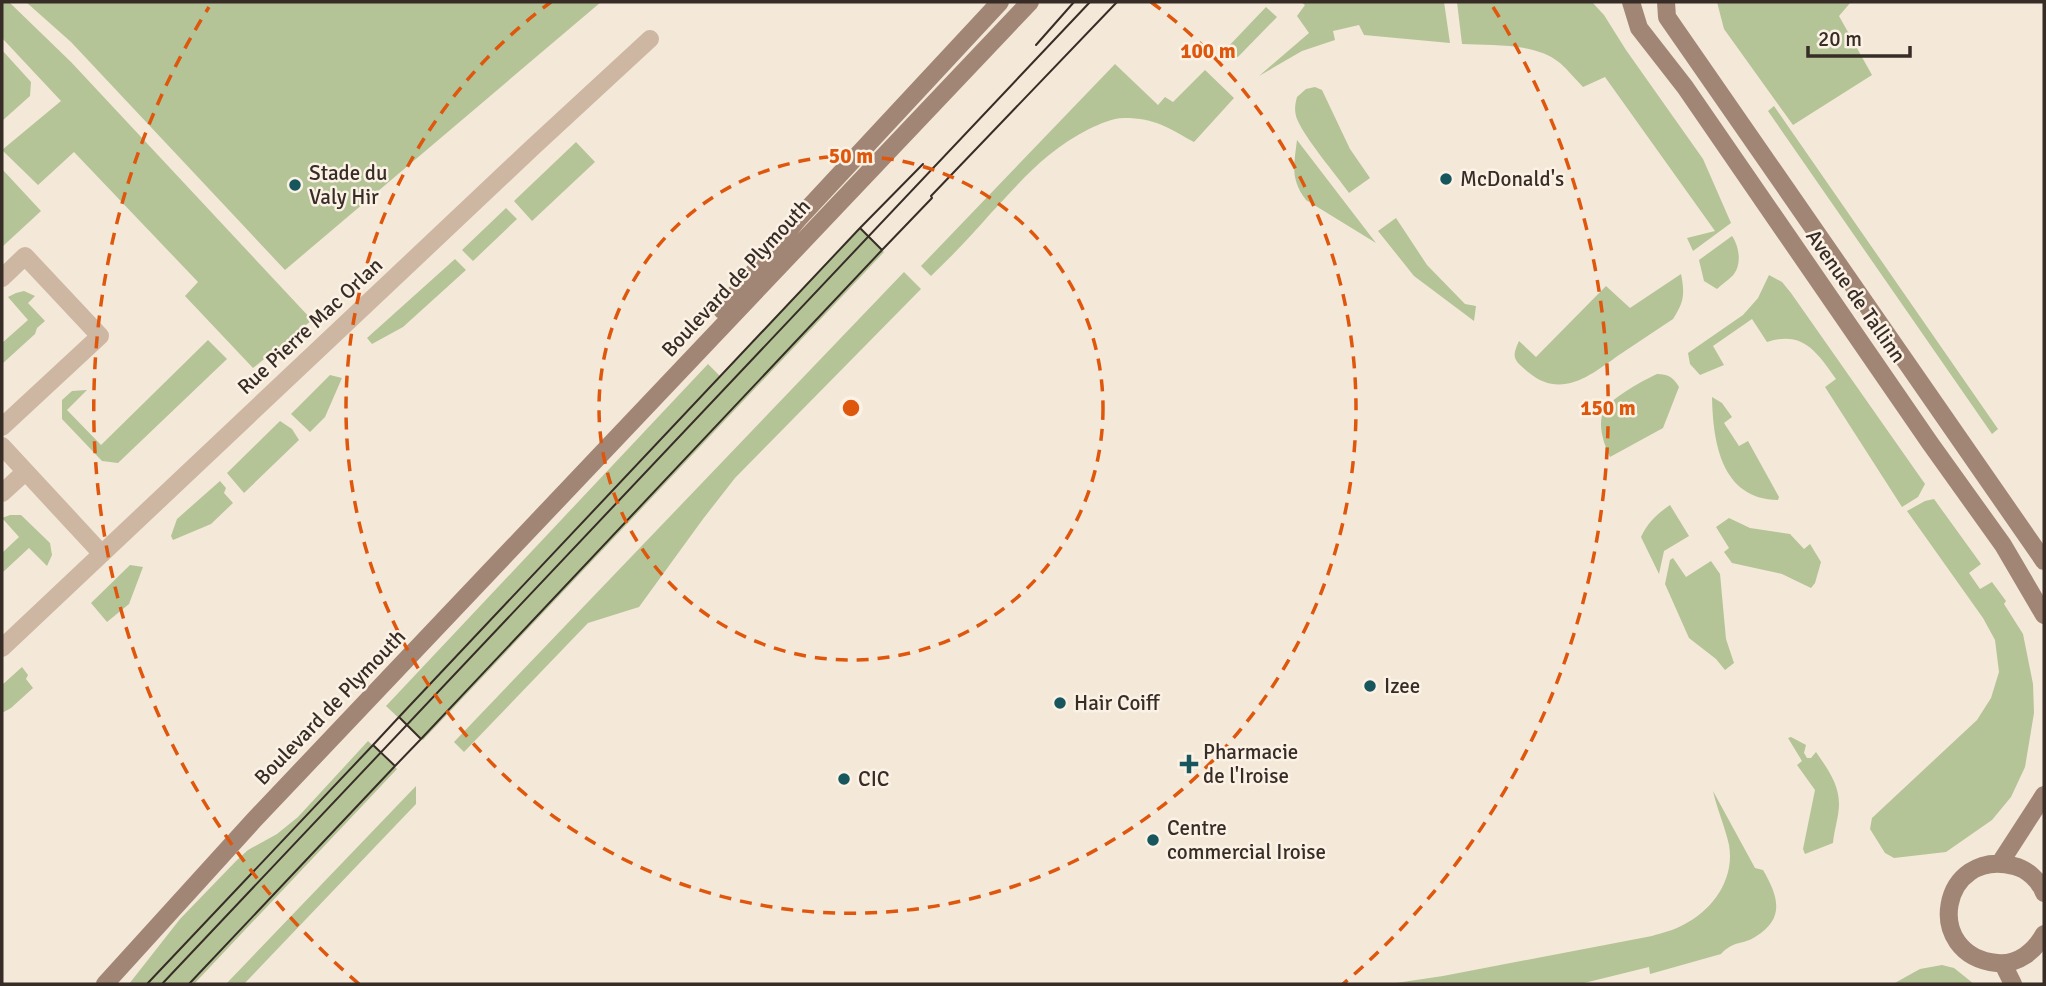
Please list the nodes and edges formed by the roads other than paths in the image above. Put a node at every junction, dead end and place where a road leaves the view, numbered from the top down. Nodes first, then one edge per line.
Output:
1 (1000, 2) edge
2 (1030, 2) edge
3 (1631, 2) edge
4 (1666, 2) edge
5 (650, 39) dead end
6 (2, 278) edge
7 (2, 427) edge
8 (2, 446) edge
9 (591, 465) junction
10 (25, 472) junction
11 (2, 493) edge
12 (102, 554) junction
13 (2044, 561) edge
14 (2044, 615) edge
15 (2, 648) edge
16 (2044, 795) edge
17 (2000, 863) junction
18 (2044, 893) edge
19 (2044, 934) edge
20 (2003, 964) junction
21 (105, 984) edge
22 (2013, 984) edge

1 - 9 main road, Boulevard de Plymouth
2 - 9 main road, Boulevard de Plymouth
3 - 14 main road, Avenue de Tallinn
4 - 13 main road, Avenue de Tallinn
5 - 12 street, Rue Pierre Mac Orlan
6 - 7 street
8 - 10 street
9 - 21 main road, Boulevard de Plymouth
10 - 11 street
10 - 12 street
12 - 15 street, Rue Pierre Mac Orlan
16 - 17 main road
17 - 18 main road
17 - 20 main road
19 - 20 main road
20 - 22 main road

